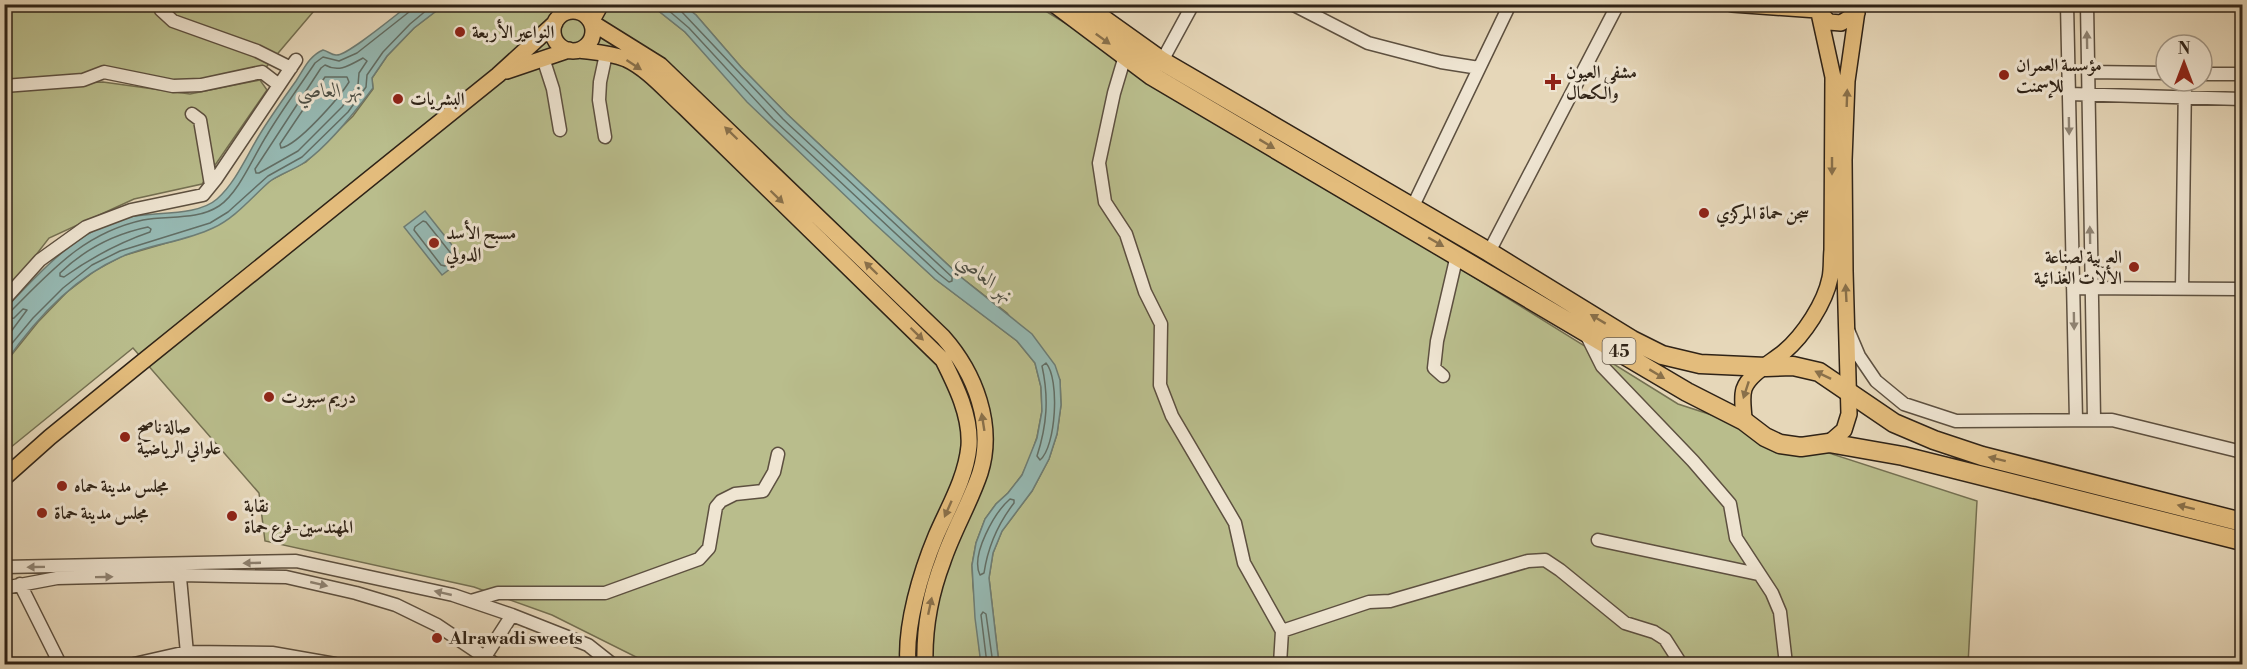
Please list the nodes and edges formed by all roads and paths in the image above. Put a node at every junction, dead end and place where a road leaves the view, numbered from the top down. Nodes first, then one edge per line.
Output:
1 (160, 4) edge
2 (601, 4) edge
3 (1056, 4) edge
4 (1082, 4) edge
5 (1193, 4) edge
6 (1292, 4) edge
7 (1510, 4) edge
8 (1618, 4) edge
9 (1732, 4) edge
10 (2067, 4) edge
11 (2087, 4) edge
12 (1817, 7) edge
13 (575, 8) edge
14 (1858, 9) edge
15 (591, 22) junction
16 (555, 23) junction
17 (574, 50) junction
18 (606, 54) junction
19 (1125, 56) junction
20 (543, 58) junction
21 (1162, 61) junction
22 (1479, 68) junction
23 (2088, 72) junction
24 (2154, 73) edge
25 (2214, 74) edge
26 (2242, 74) edge
27 (498, 75) junction
28 (279, 85) junction
29 (4, 86) edge
30 (2185, 93) edge
31 (2068, 94) junction
32 (2089, 95) junction
33 (2185, 97) junction
34 (2242, 99) edge
35 (192, 114) dead end
36 (560, 130) dead end
37 (605, 137) dead end
38 (211, 185) junction
39 (1412, 208) junction
40 (1489, 252) junction
41 (1457, 255) junction
42 (2073, 288) junction
43 (2091, 288) junction
44 (2182, 289) junction
45 (2242, 289) edge
46 (4, 300) edge
47 (1584, 330) junction
48 (1848, 330) junction
49 (1766, 367) junction
50 (1443, 376) dead end
51 (1849, 393) junction
52 (2094, 419) junction
53 (2076, 420) junction
54 (1744, 421) junction
55 (1829, 443) junction
56 (2242, 452) edge
57 (778, 454) dead end
58 (4, 478) edge
59 (2242, 522) edge
60 (1598, 540) dead end
61 (2242, 541) edge
62 (4, 567) edge
63 (179, 570) junction
64 (57, 573) junction
65 (1758, 574) junction
66 (20, 584) junction
67 (4, 588) edge
68 (471, 601) junction
69 (512, 615) junction
70 (1282, 630) junction
71 (188, 658) edge
72 (487, 662) edge
73 (60, 664) edge
74 (134, 664) edge
75 (335, 664) edge
76 (612, 664) edge
77 (908, 664) edge
78 (925, 664) edge
79 (1280, 664) edge
80 (1681, 664) edge
81 (1786, 664) edge

1 - 28 street
2 - 15 main road
3 -> 19 highway, 45
4 - 21 highway, 45
5 - 21 street
6 - 22 street
7 - 22 street
8 - 40 street
9 - 12 main road
10 - 31 street
23 -> 11 street
12 - 14 main road
12 -> 49 main road
13 - 15 main road
13 - 16 main road
48 -> 14 main road
15 - 17 main road
78 -> 15 main road
16 - 17 main road
16 - 27 main road
17 - 18 main road
17 - 20 main road
18 - 37 street
18 -> 77 main road
19 -> 41 highway, 45
19 - 70 street
20 - 27 main road
20 - 36 street
21 - 39 highway, 45
22 - 39 street
23 - 24 street
23 - 32 street
25 - 26 street
27 - 58 main road
28 - 29 street
28 - 38 street
30 - 33 street
31 - 32 street
31 -> 42 street
32 - 33 street
43 -> 32 street
33 - 34 street
33 - 44 street
35 - 38 street
38 - 46 street
39 - 40 highway, 45
49 -> 40 highway, 45
41 - 47 highway, 45
41 - 50 street
42 - 43 street
42 -> 53 street
43 - 44 street
43 - 52 street
44 - 45 street
47 -> 54 highway, 45
47 - 65 street
48 - 51 main road
48 - 53 street
51 -> 49 highway, 45
49 -> 54 main road
51 - 55 main road
59 -> 51 highway, 45
52 - 53 street
52 - 56 street
54 - 55 highway, 45
55 - 61 highway, 45
57 - 68 street
60 - 65 street
64 -> 62 street
63 - 64 street
68 -> 63 street
63 - 71 street
63 -> 72 street
64 - 66 street
65 - 81 street
66 - 67 street
66 - 73 street
68 - 69 street
69 - 72 street
69 - 76 street
70 - 79 street
70 - 80 street
71 - 74 street
71 - 75 street

